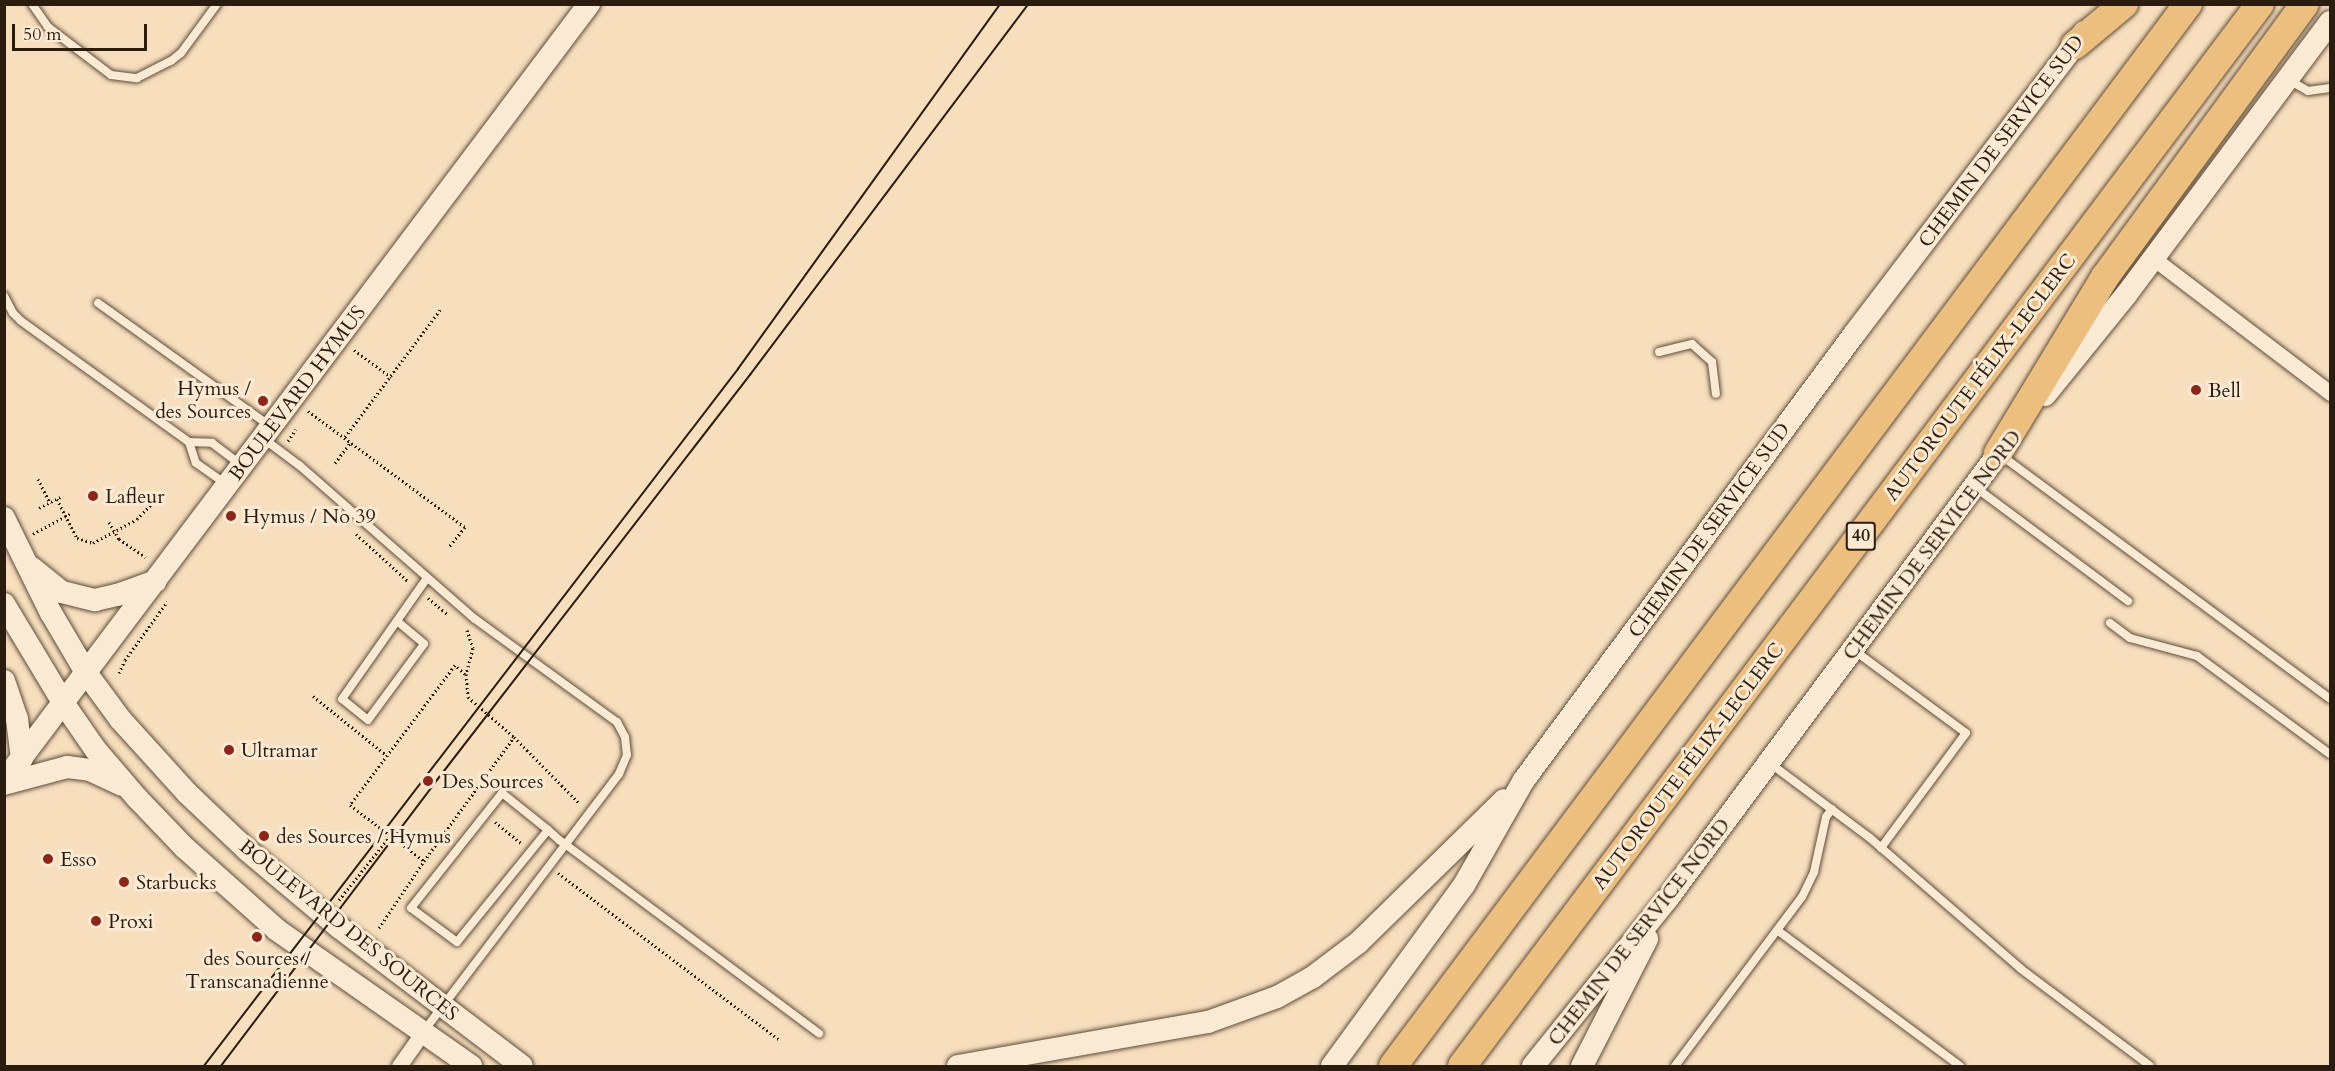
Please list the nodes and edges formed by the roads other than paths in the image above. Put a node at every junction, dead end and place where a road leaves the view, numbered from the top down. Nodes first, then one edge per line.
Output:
1 (32, 4) edge
2 (217, 4) edge
3 (589, 4) edge
4 (2102, 4) edge
5 (2124, 4) edge
6 (2188, 4) edge
7 (2260, 4) edge
8 (2305, 4) edge
9 (2331, 22) edge
10 (2075, 45) junction
11 (2288, 80) junction
12 (2331, 88) edge
13 (2153, 258) junction
14 (4, 296) edge
15 (98, 303) dead end
16 (1659, 352) dead end
17 (2331, 393) edge
18 (1716, 394) dead end
19 (268, 433) junction
20 (189, 442) junction
21 (1998, 453) junction
22 (243, 466) junction
23 (227, 485) junction
24 (1974, 486) junction
25 (4, 518) edge
26 (25, 562) junction
27 (427, 578) junction
28 (156, 581) junction
29 (2128, 601) dead end
30 (4, 603) edge
31 (397, 621) junction
32 (2110, 623) dead end
33 (1854, 650) junction
34 (87, 674) junction
35 (4, 681) edge
36 (2331, 699) edge
37 (64, 704) junction
38 (2331, 753) edge
39 (22, 759) junction
40 (1770, 763) junction
41 (1524, 780) junction
42 (4, 782) edge
43 (129, 788) junction
44 (1832, 808) junction
45 (548, 830) junction
46 (562, 842) junction
47 (1881, 848) junction
48 (1668, 898) junction
49 (1778, 930) junction
50 (443, 1006) junction
51 (423, 1032) junction
52 (819, 1033) dead end
53 (399, 1066) edge
54 (471, 1066) edge
55 (522, 1066) edge
56 (958, 1066) edge
57 (1332, 1066) edge
58 (1393, 1066) edge
59 (1462, 1066) edge
60 (1533, 1066) edge
61 (1582, 1066) edge
62 (1675, 1066) edge
63 (1960, 1066) edge
64 (2150, 1066) edge

1 - 2 lane
3 - 19 main road, BOULEVARD HYMUS
4 - 10 main road, CHEMIN DE SERVICE SUD
5 - 10 highway
6 - 58 highway
7 - 59 highway, AUTOROUTE FÉLIX-LECLERC / 40
8 - 21 highway
9 - 11 main road, CHEMIN DE SERVICE NORD
10 - 41 main road, CHEMIN DE SERVICE SUD
11 - 12 lane
11 - 13 main road, CHEMIN DE SERVICE NORD
13 - 17 street
13 - 21 main road, CHEMIN DE SERVICE NORD
14 - 20 lane
15 - 19 lane
16 - 18 lane
19 - 22 main road, BOULEVARD HYMUS
19 - 27 lane
20 - 22 lane
20 - 23 lane
21 - 24 main road, CHEMIN DE SERVICE NORD
21 - 36 lane
22 - 23 main road, BOULEVARD HYMUS
23 - 28 main road, BOULEVARD HYMUS
24 - 29 lane
24 - 33 main road, CHEMIN DE SERVICE NORD
25 - 26 main road, BOULEVARD DES SOURCES
26 - 28 main road
26 - 34 main road, BOULEVARD DES SOURCES
27 - 31 lane
27 - 46 lane
28 - 34 main road, BOULEVARD HYMUS
30 - 37 main road, BOULEVARD DES SOURCES
31 - 31 lane
32 - 38 lane
33 - 40 main road, CHEMIN DE SERVICE NORD
33 - 47 lane
34 - 37 main road, BOULEVARD HYMUS
34 - 50 main road, BOULEVARD DES SOURCES
35 - 39 main road
37 - 39 main road, BOULEVARD HYMUS
37 - 43 main road, BOULEVARD DES SOURCES
39 - 42 main road, BOULEVARD HYMUS
40 - 44 lane
40 - 48 main road, CHEMIN DE SERVICE NORD
41 - 56 main road
41 - 57 main road, CHEMIN DE SERVICE SUD
42 - 43 main road
43 - 51 main road, BOULEVARD DES SOURCES
44 - 47 lane
44 - 49 lane
45 - 45 lane
45 - 46 lane
46 - 50 lane
46 - 52 lane
47 - 64 lane
48 - 60 main road, CHEMIN DE SERVICE NORD
48 - 61 main road
49 - 62 lane
49 - 63 lane
50 - 51 lane
50 - 55 main road, BOULEVARD DES SOURCES
51 - 53 street
51 - 54 main road, BOULEVARD DES SOURCES

